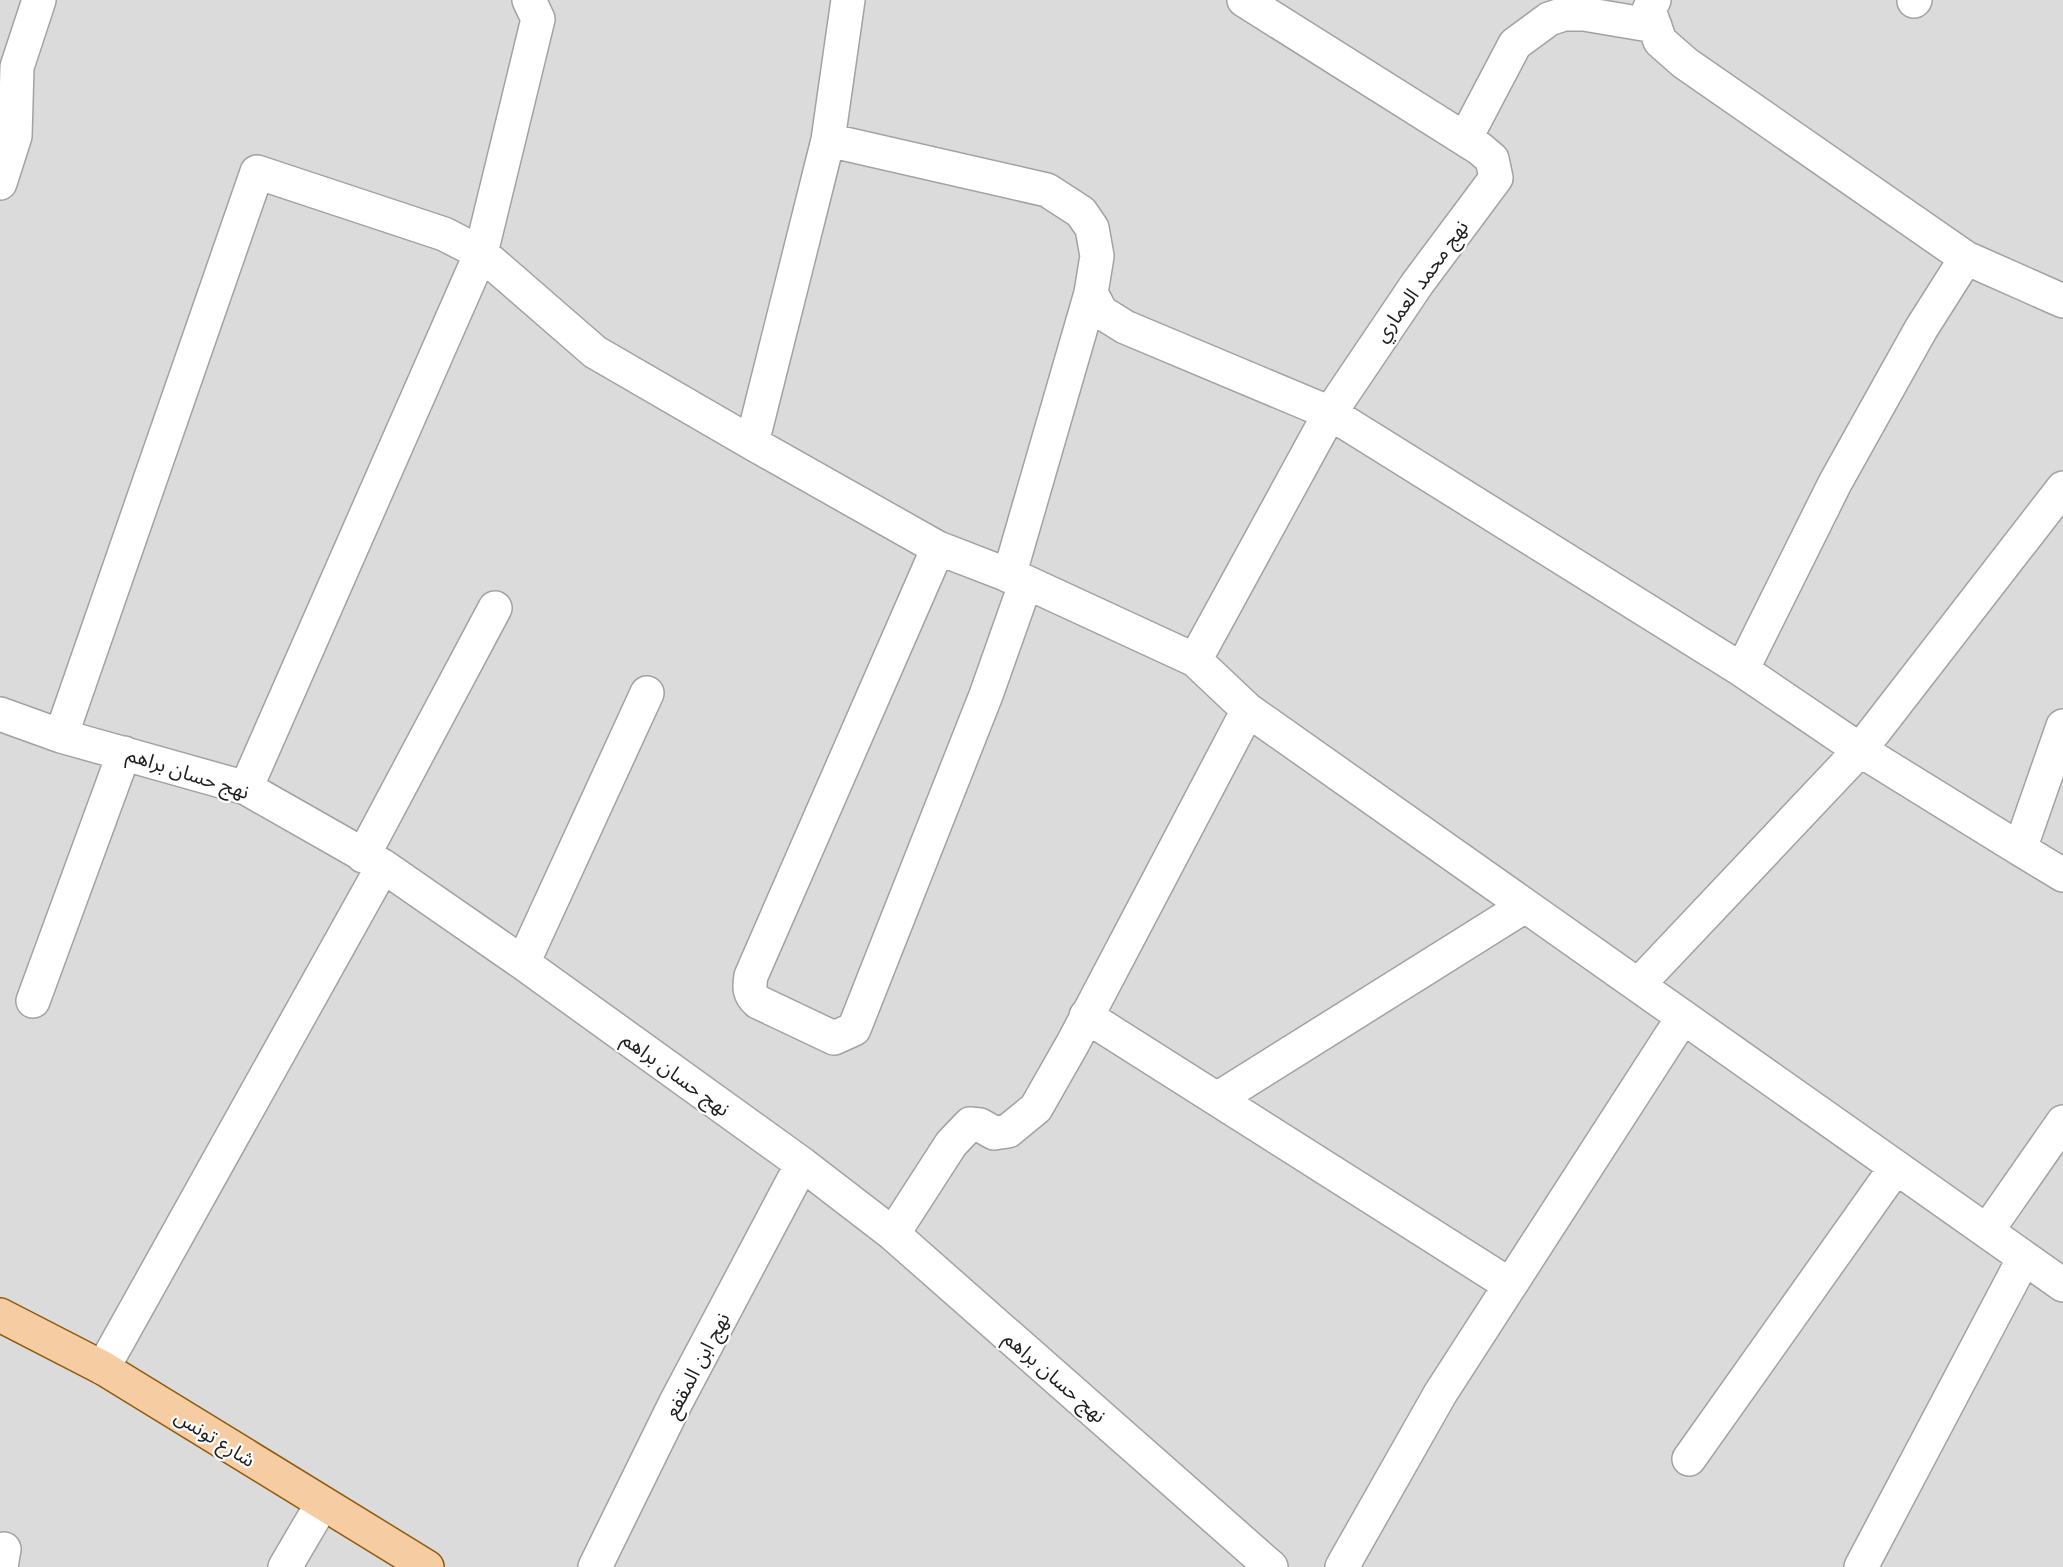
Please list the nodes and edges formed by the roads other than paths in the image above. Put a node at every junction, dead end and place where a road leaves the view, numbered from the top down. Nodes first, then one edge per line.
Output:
1 (39, 0) edge
2 (530, 0) edge
3 (848, 0) edge
4 (1244, 0) edge
5 (1655, 13) edge
6 (8, 134) edge
7 (1465, 139) junction
8 (828, 140) junction
9 (0, 183) edge
10 (481, 253) junction
11 (1966, 258) junction
12 (1091, 292) junction
13 (2063, 301) edge
14 (1330, 413) junction
15 (752, 443) junction
16 (2063, 488) edge
17 (938, 548) junction
18 (1017, 579) junction
19 (495, 608) dead end
20 (1195, 660) junction
21 (1742, 670) junction
22 (647, 693) dead end
23 (1248, 710) junction
24 (0, 714) edge
25 (2063, 726) edge
26 (61, 736) junction
27 (1860, 750) junction
28 (124, 753) junction
29 (246, 788) junction
30 (2020, 849) junction
31 (373, 861) junction
32 (2063, 875) edge
33 (1525, 906) junction
34 (523, 963) junction
35 (1638, 985) junction
36 (33, 1001) dead end
37 (1086, 1016) junction
38 (1683, 1017) junction
39 (1217, 1099) junction
40 (2063, 1122) edge
41 (802, 1164) junction
42 (1896, 1167) junction
43 (1987, 1231) junction
44 (892, 1234) junction
45 (2024, 1258) junction
46 (1510, 1285) junction
47 (2063, 1285) edge
48 (0, 1315) edge
49 (103, 1368) junction
50 (1689, 1459) dead end
51 (322, 1504) junction
52 (285, 1567) edge
53 (427, 1567) edge
54 (595, 1567) edge
55 (1271, 1567) edge
56 (1342, 1567) edge
57 (1861, 1567) edge

1 - 6 street
2 - 10 street
3 - 8 street
4 - 7 street, نهج محمد العماري
5 - 7 street
5 - 11 street
6 - 9 street
7 - 14 street, نهج محمد العماري
8 - 12 street
8 - 15 street
10 - 15 street
10 - 26 street
10 - 29 street
11 - 13 street
11 - 21 street
12 - 14 street
12 - 18 street
14 - 20 street, نهج محمد العماري
14 - 21 street
15 - 17 street
16 - 27 street
17 - 18 street
17 - 18 street
18 - 20 street
19 - 31 street
20 - 23 street
21 - 27 street
22 - 34 street
23 - 33 street
23 - 37 street
24 - 26 street, نهج حسان براهم
25 - 30 street
26 - 28 street, نهج حسان براهم
27 - 30 street
27 - 35 street
28 - 29 street, نهج حسان براهم
28 - 36 street
29 - 31 street, نهج حسان براهم
30 - 32 street
31 - 34 street, نهج حسان براهم
31 - 49 street
33 - 35 street
33 - 39 street
34 - 41 street, نهج حسان براهم
35 - 38 street
37 - 39 street
37 - 44 street
38 - 42 street
38 - 46 street
39 - 46 street
40 - 43 street
41 - 44 street, نهج حسان براهم
41 - 54 street, نهج ابن المقفع
42 - 43 street
42 - 50 street
43 - 45 street
44 - 55 street, نهج حسان براهم
45 - 47 street
45 - 57 street
46 - 56 street
48 - 49 main road, شارع تونس
49 - 51 main road, شارع تونس
51 - 52 street
51 - 53 main road, شارع تونس

